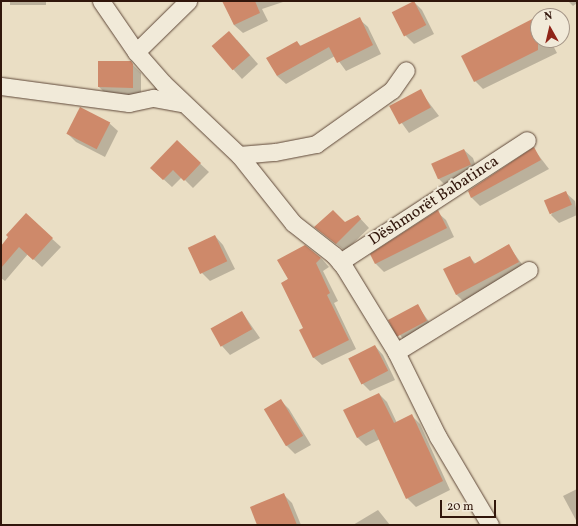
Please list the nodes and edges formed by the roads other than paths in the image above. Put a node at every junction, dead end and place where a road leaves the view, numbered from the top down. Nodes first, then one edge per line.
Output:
1 (101, 1) edge
2 (188, 1) edge
3 (136, 52) junction
4 (406, 70) dead end
5 (1, 86) edge
6 (182, 103) junction
7 (528, 140) dead end
8 (239, 155) junction
9 (340, 262) junction
10 (529, 270) dead end
11 (396, 352) junction
12 (490, 525) edge

1 - 3 street
2 - 3 street
3 - 6 street
4 - 8 street
5 - 6 street
6 - 8 street
7 - 9 street, Dëshmorët Babatinca
8 - 9 street
9 - 11 street
10 - 11 street
11 - 12 street

